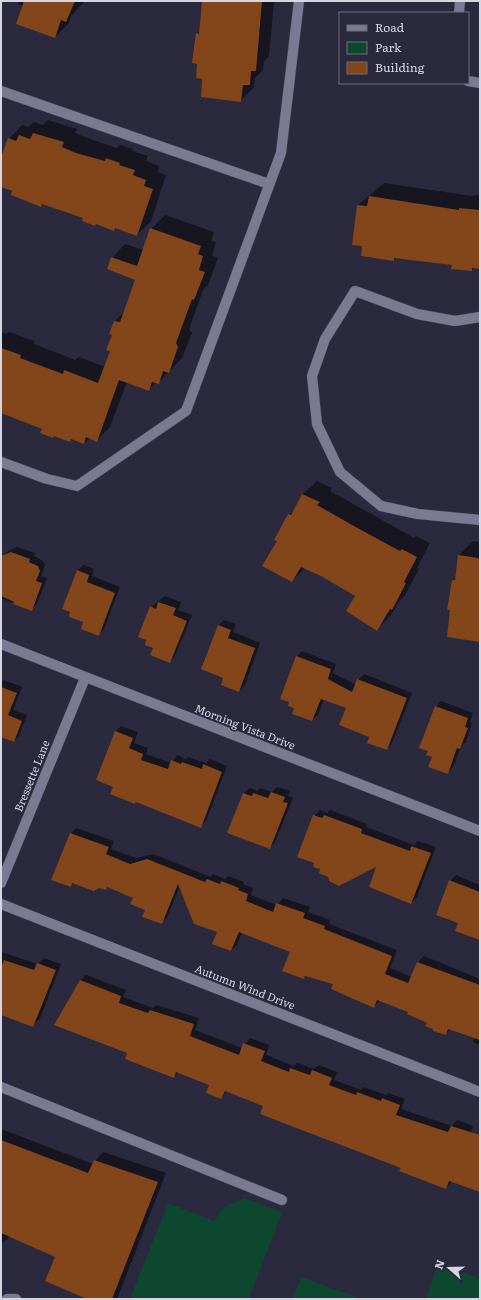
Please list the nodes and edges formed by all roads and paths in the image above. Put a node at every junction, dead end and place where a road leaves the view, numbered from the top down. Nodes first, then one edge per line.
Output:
1 (299, 1) edge
2 (460, 1) edge
3 (459, 12) edge
4 (469, 81) edge
5 (480, 83) edge
6 (1, 91) edge
7 (269, 184) junction
8 (480, 317) edge
9 (1, 462) edge
10 (480, 520) edge
11 (1, 644) edge
12 (85, 678) junction
13 (480, 831) edge
14 (1, 883) edge
15 (1, 904) edge
16 (1, 1087) edge
17 (480, 1092) edge
18 (282, 1200) dead end
19 (7, 1299) edge
20 (16, 1299) edge

1 - 7 street
2 - 3 street
4 - 5 street
6 - 7 street
7 - 9 street
8 - 10 street
11 - 12 street, Morning Vista Drive
12 - 13 street, Morning Vista Drive
12 - 14 street, Bressette Lane
15 - 17 street, Autumn Wind Drive
16 - 18 street
19 - 20 street

